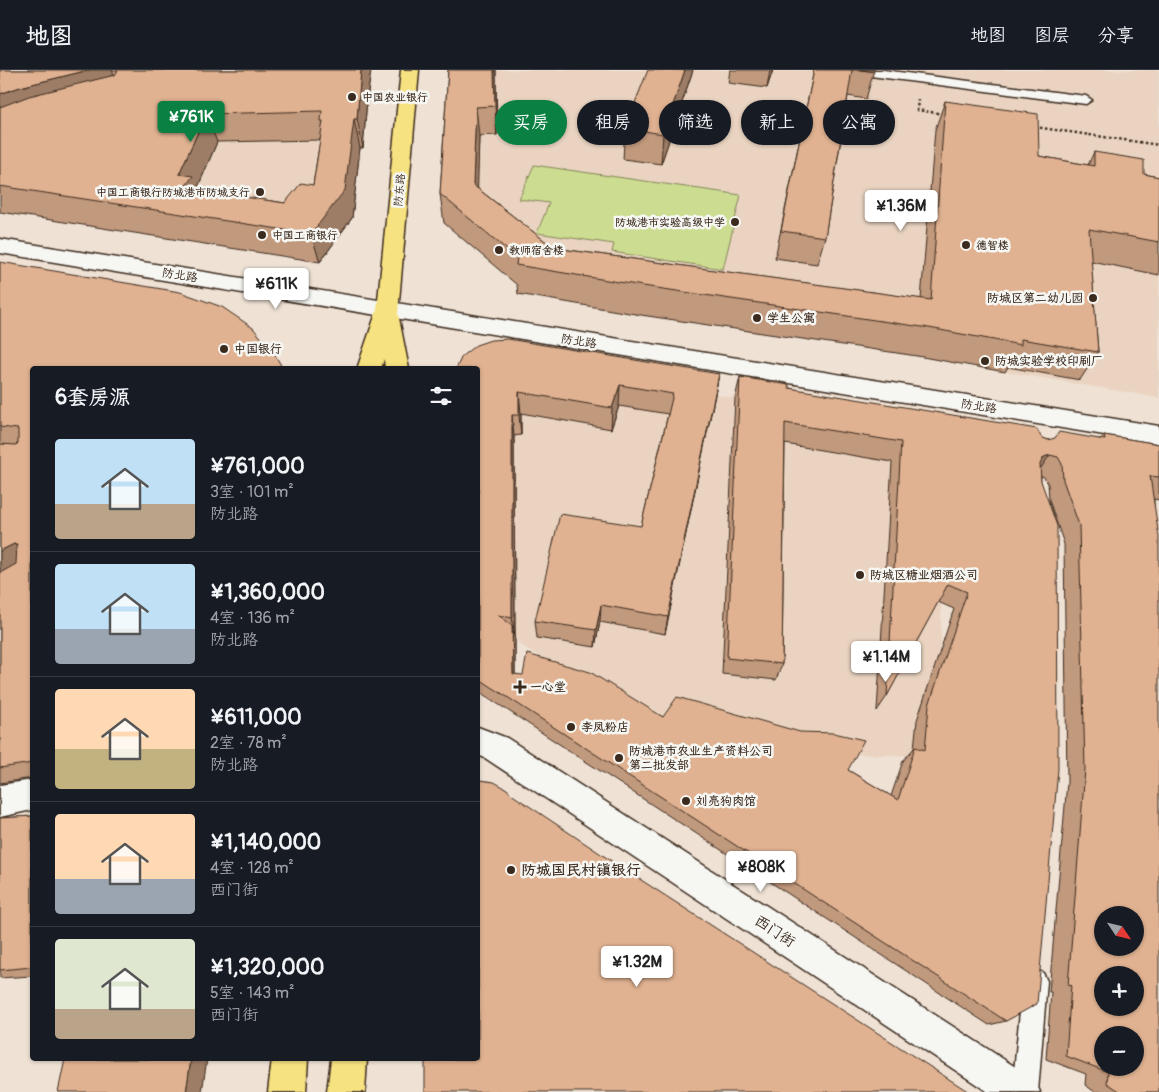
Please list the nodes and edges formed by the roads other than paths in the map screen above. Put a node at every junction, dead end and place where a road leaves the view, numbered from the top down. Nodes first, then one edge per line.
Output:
1 (410, 70) edge
2 (855, 70) edge
3 (1086, 100) dead end
4 (0, 246) edge
5 (388, 310) junction
6 (370, 366) edge
7 (397, 366) edge
8 (1159, 435) edge
9 (480, 743) edge
10 (30, 795) edge
11 (0, 801) edge
12 (1038, 956) edge
13 (290, 1061) edge
14 (348, 1061) edge
15 (287, 1092) edge
16 (346, 1092) edge
17 (1021, 1092) edge
18 (1025, 1092) edge

1 - 5 main road, 防东路
2 - 3 lane
4 - 5 street, 防北路
5 - 6 main road, 防东路
5 - 7 main road, 防东路
5 - 8 street, 防北路
9 - 17 street, 西门街
10 - 11 street
12 - 18 lane
13 - 15 main road
14 - 16 main road

